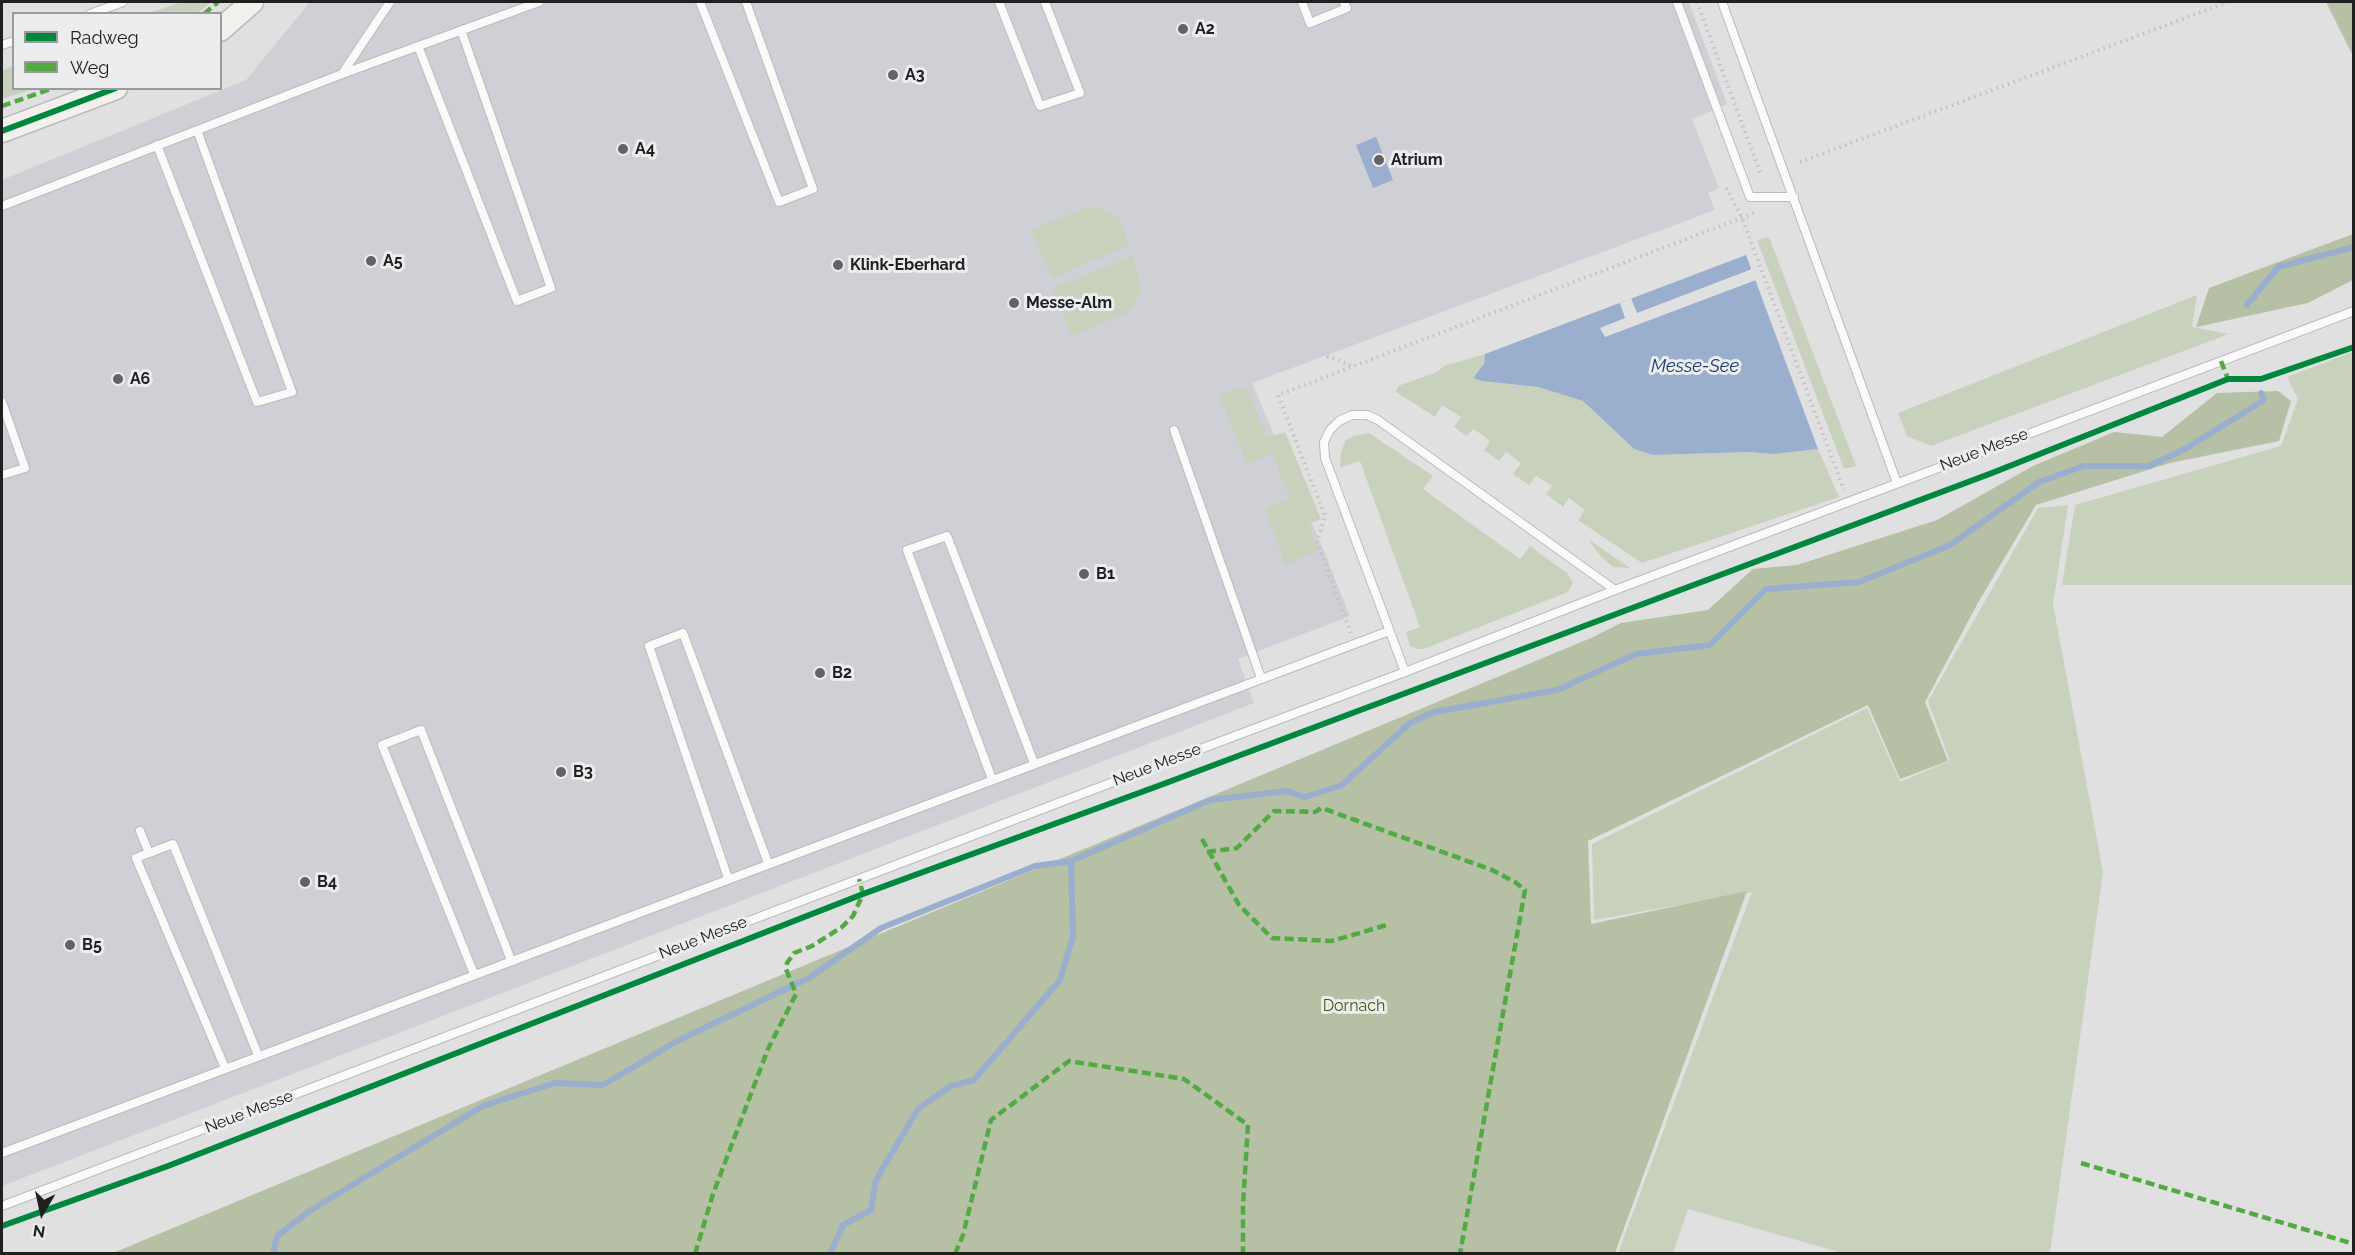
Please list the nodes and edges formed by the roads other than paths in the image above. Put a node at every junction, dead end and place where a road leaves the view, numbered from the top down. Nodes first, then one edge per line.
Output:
1 (123, 2) edge
2 (252, 2) edge
3 (390, 2) edge
4 (539, 2) edge
5 (700, 2) edge
6 (746, 2) edge
7 (999, 2) edge
8 (1045, 2) edge
9 (1302, 2) edge
10 (1344, 2) edge
11 (1677, 2) edge
12 (1722, 2) edge
13 (96, 12) edge
14 (222, 28) edge
15 (461, 30) junction
16 (418, 46) junction
17 (342, 74) junction
18 (111, 90) edge
19 (197, 130) junction
20 (2, 131) edge
21 (157, 145) junction
22 (1794, 197) junction
23 (2, 206) edge
24 (2354, 311) edge
25 (2, 402) edge
26 (1174, 430) dead end
27 (3, 475) edge
28 (1897, 483) junction
29 (7, 484) dead end
30 (1615, 590) junction
31 (1389, 631) junction
32 (1405, 672) junction
33 (1261, 678) junction
34 (1034, 763) junction
35 (992, 779) junction
36 (140, 831) dead end
37 (148, 853) junction
38 (768, 863) junction
39 (728, 878) junction
40 (512, 960) junction
41 (474, 974) junction
42 (258, 1055) junction
43 (225, 1068) junction
44 (2, 1153) edge
45 (2, 1206) edge

1 - 13 lane
2 - 14 street
3 - 17 lane
4 - 15 lane
5 - 6 lane
7 - 8 lane
9 - 10 lane
11 - 22 lane
12 - 22 lane
15 - 16 lane
15 - 16 lane
16 - 17 lane
17 - 19 lane
18 - 20 street
19 - 21 lane
19 - 21 lane
21 - 23 lane
22 - 28 lane
24 - 28 lane, Neue Messe
25 - 27 lane
26 - 33 lane
27 - 29 lane
28 - 30 lane, Neue Messe
30 - 31 lane
30 - 32 lane, Neue Messe
31 - 32 lane
31 - 33 lane
32 - 45 lane, Neue Messe
33 - 34 lane
34 - 35 lane
34 - 35 lane
35 - 38 lane
36 - 37 lane
37 - 42 lane
37 - 43 lane
38 - 39 lane
38 - 39 lane
39 - 40 lane
40 - 41 lane
40 - 41 lane
41 - 42 lane
42 - 43 lane
43 - 44 lane

